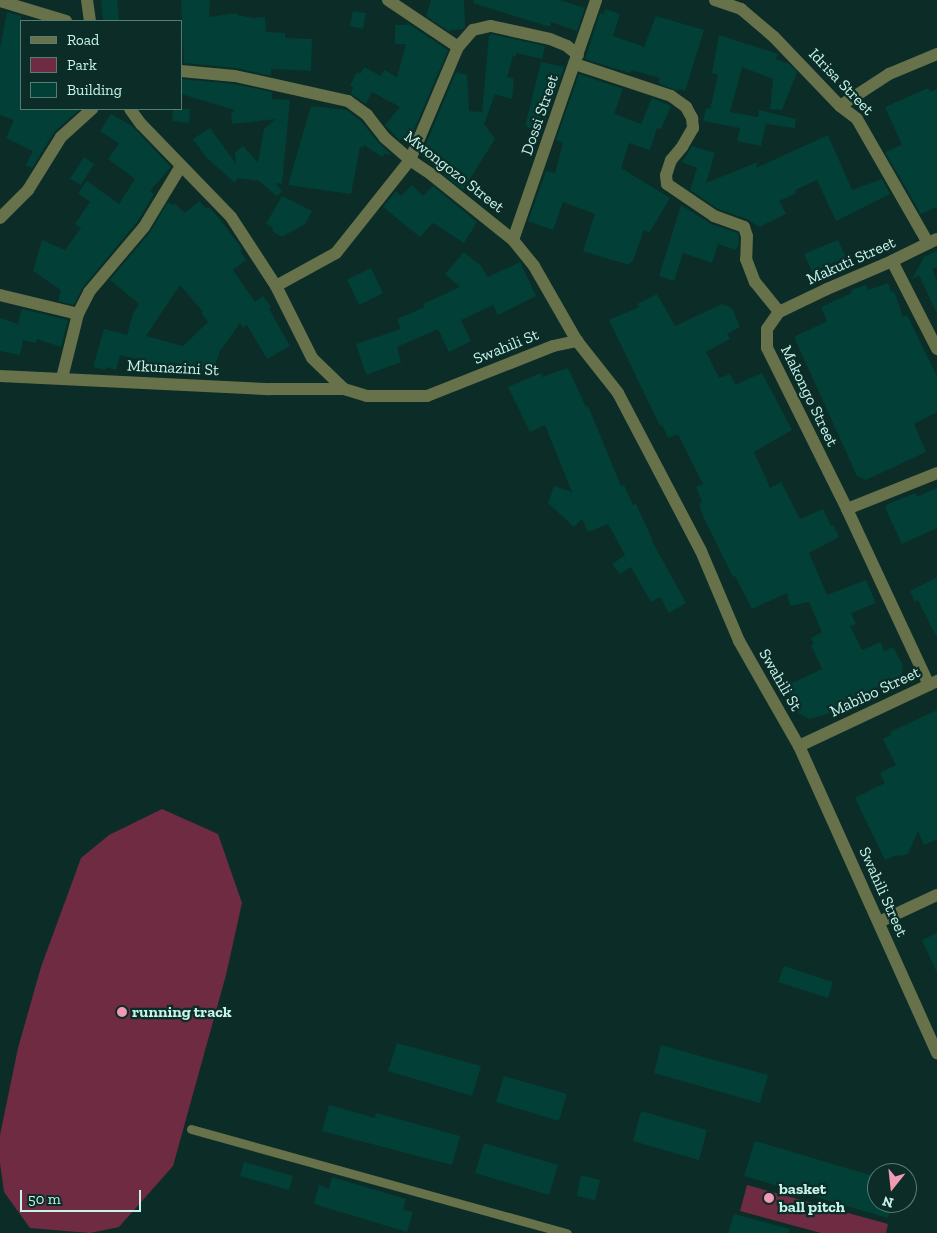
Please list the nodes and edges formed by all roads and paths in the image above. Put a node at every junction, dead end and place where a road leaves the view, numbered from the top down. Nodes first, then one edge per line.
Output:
1 (87, 0) edge
2 (388, 0) edge
3 (596, 0) edge
4 (715, 0) edge
5 (0, 1) edge
6 (63, 20) edge
7 (90, 20) edge
8 (458, 47) junction
9 (937, 54) edge
10 (576, 60) junction
11 (182, 71) edge
12 (840, 106) junction
13 (91, 110) edge
14 (131, 110) edge
15 (410, 160) junction
16 (181, 166) junction
17 (0, 218) edge
18 (513, 240) junction
19 (932, 241) edge
20 (892, 261) junction
21 (276, 286) junction
22 (0, 295) edge
23 (779, 312) junction
24 (78, 314) junction
25 (576, 341) junction
26 (937, 349) edge
27 (0, 376) edge
28 (62, 378) junction
29 (344, 389) junction
30 (937, 473) edge
31 (847, 509) junction
32 (933, 682) edge
33 (799, 746) junction
34 (937, 895) edge
35 (879, 922) junction
36 (937, 1052) edge
37 (191, 1129) dead end
38 (567, 1233) edge

1 - 7 street
2 - 8 street
3 - 10 street, Dossi Street
4 - 12 street, Idrisa Street
5 - 6 street
8 - 10 street
8 - 15 street
9 - 12 street
10 - 18 street, Dossi Street
10 - 23 street
11 - 15 street, Mwongozo Street
12 - 19 street, Idrisa Street
13 - 17 street
14 - 16 street, Swahili St
15 - 18 street, Mwongozo Street
15 - 21 street
16 - 21 street, Swahili St
16 - 24 street
18 - 25 street, Mwongozo Street
19 - 20 street, Makuti Street
20 - 23 street, Makuti Street
20 - 26 street
21 - 29 street, Swahili St
22 - 24 street
23 - 31 street, Makongo Street
24 - 28 street
25 - 29 street, Swahili St
25 - 33 street, Swahili St
27 - 28 street, Mkunazini St
28 - 29 street, Mkunazini St
30 - 31 street
31 - 32 street, Makongo Street
32 - 33 street, Mabibo Street
33 - 35 street, Swahili Street
34 - 35 street
35 - 36 street, Swahili Street
37 - 38 lane

